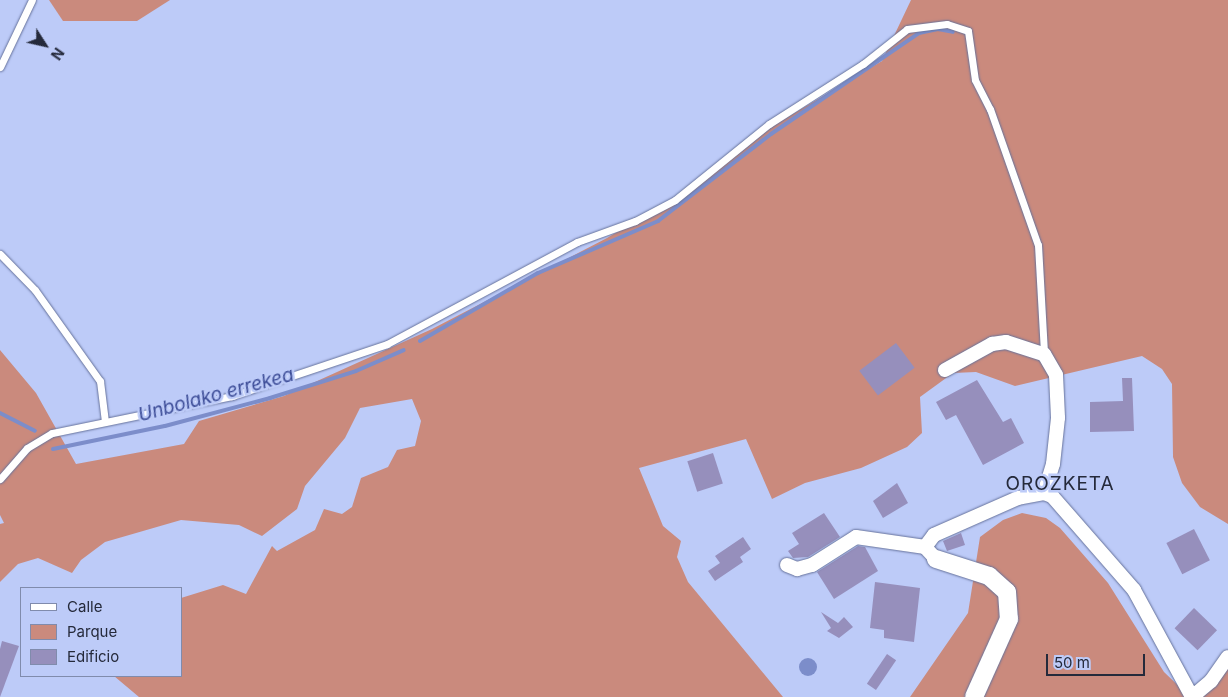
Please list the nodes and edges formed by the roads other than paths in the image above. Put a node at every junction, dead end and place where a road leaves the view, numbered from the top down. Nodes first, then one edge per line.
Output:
1 (32, 0) edge
2 (0, 67) edge
3 (0, 254) edge
4 (1044, 354) junction
5 (945, 370) dead end
6 (105, 422) junction
7 (0, 480) edge
8 (1044, 493) junction
9 (930, 553) junction
10 (788, 565) dead end
11 (1228, 657) edge
12 (974, 697) edge
13 (1192, 697) edge

1 - 2 lane
3 - 6 lane
4 - 5 street
4 - 6 lane
4 - 8 street
6 - 7 lane
8 - 9 street
8 - 13 street
9 - 10 street
9 - 12 street
11 - 13 street

